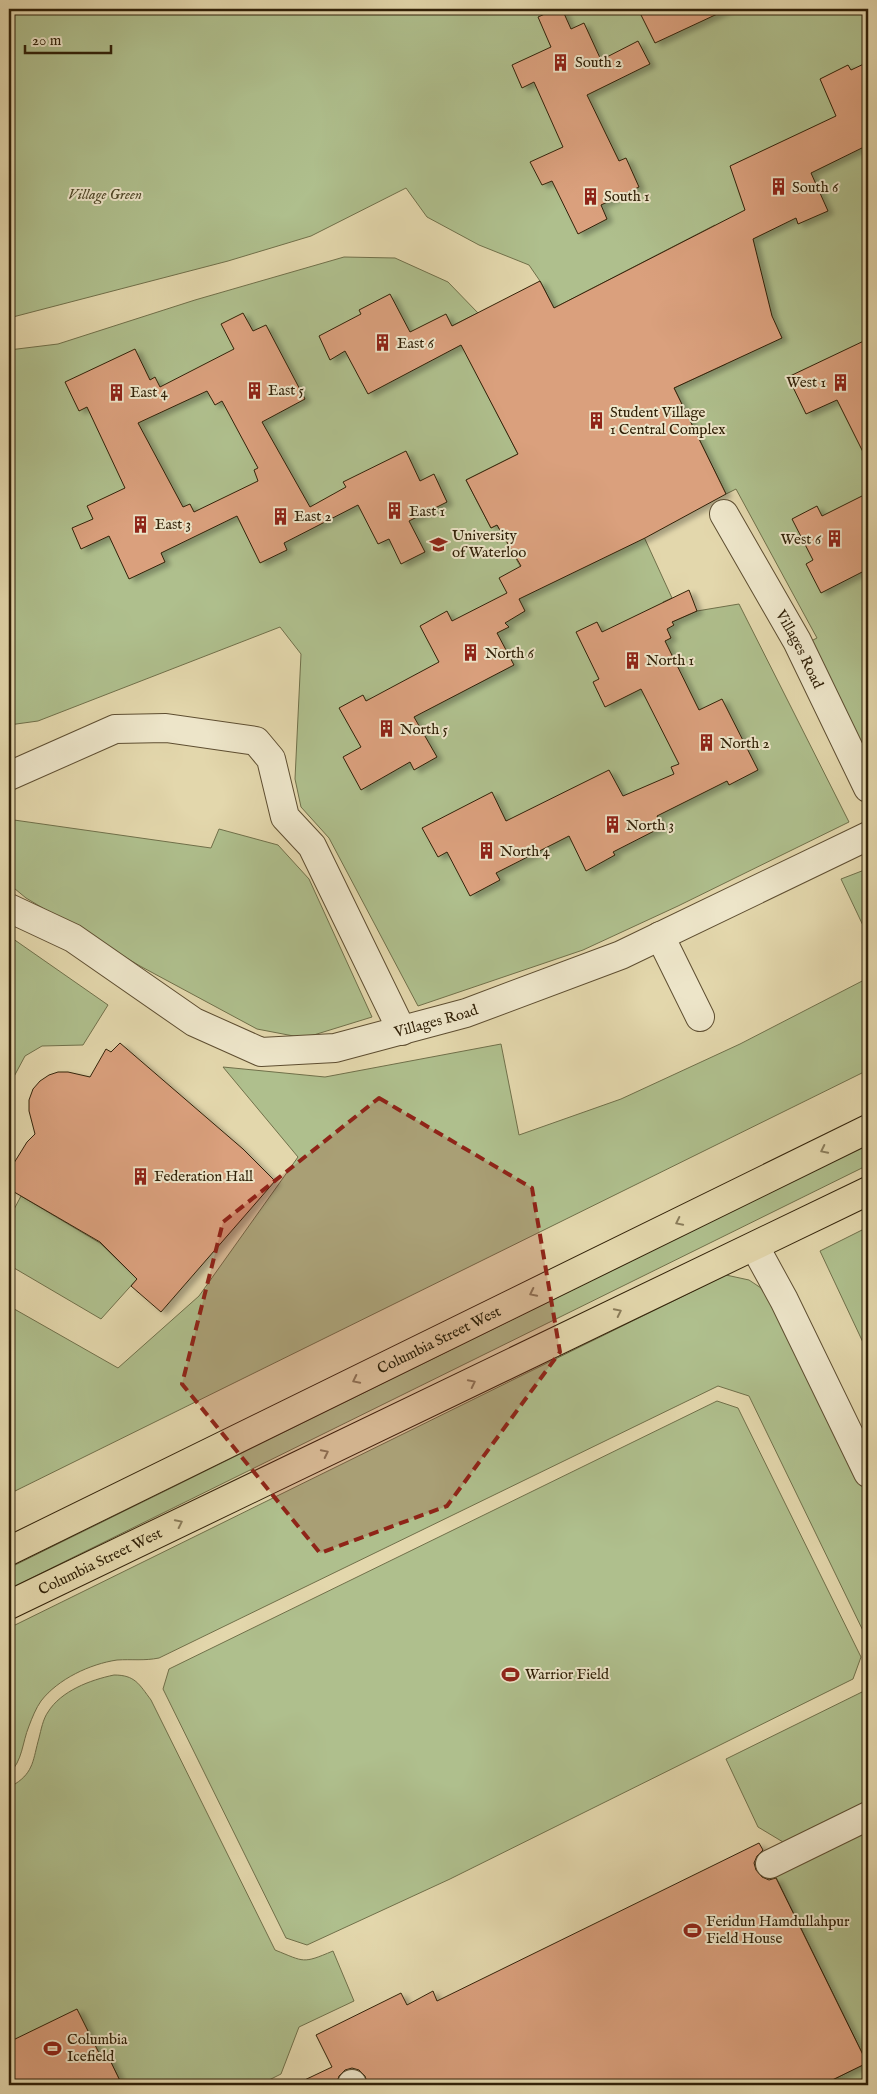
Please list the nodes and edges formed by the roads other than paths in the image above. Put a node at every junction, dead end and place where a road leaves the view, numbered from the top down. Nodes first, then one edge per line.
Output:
1 (724, 514) dead end
2 (9, 776) edge
3 (868, 788) edge
4 (868, 836) edge
5 (9, 908) edge
6 (660, 936) junction
7 (700, 1017) dead end
8 (402, 1031) junction
9 (868, 1128) edge
10 (868, 1191) edge
11 (755, 1247) junction
12 (868, 1473) edge
13 (9, 1551) edge
14 (9, 1605) edge
15 (868, 1816) edge
16 (770, 1864) dead end

1 - 3 lane, Villages Road
2 - 8 lane
4 - 6 lane, Villages Road
5 - 8 lane, Villages Road
6 - 7 lane
6 - 8 lane, Villages Road
9 -> 13 main road, Columbia Street West
10 - 11 main road, Columbia Street West
11 - 12 lane
14 -> 11 main road, Columbia Street West
15 - 16 lane

